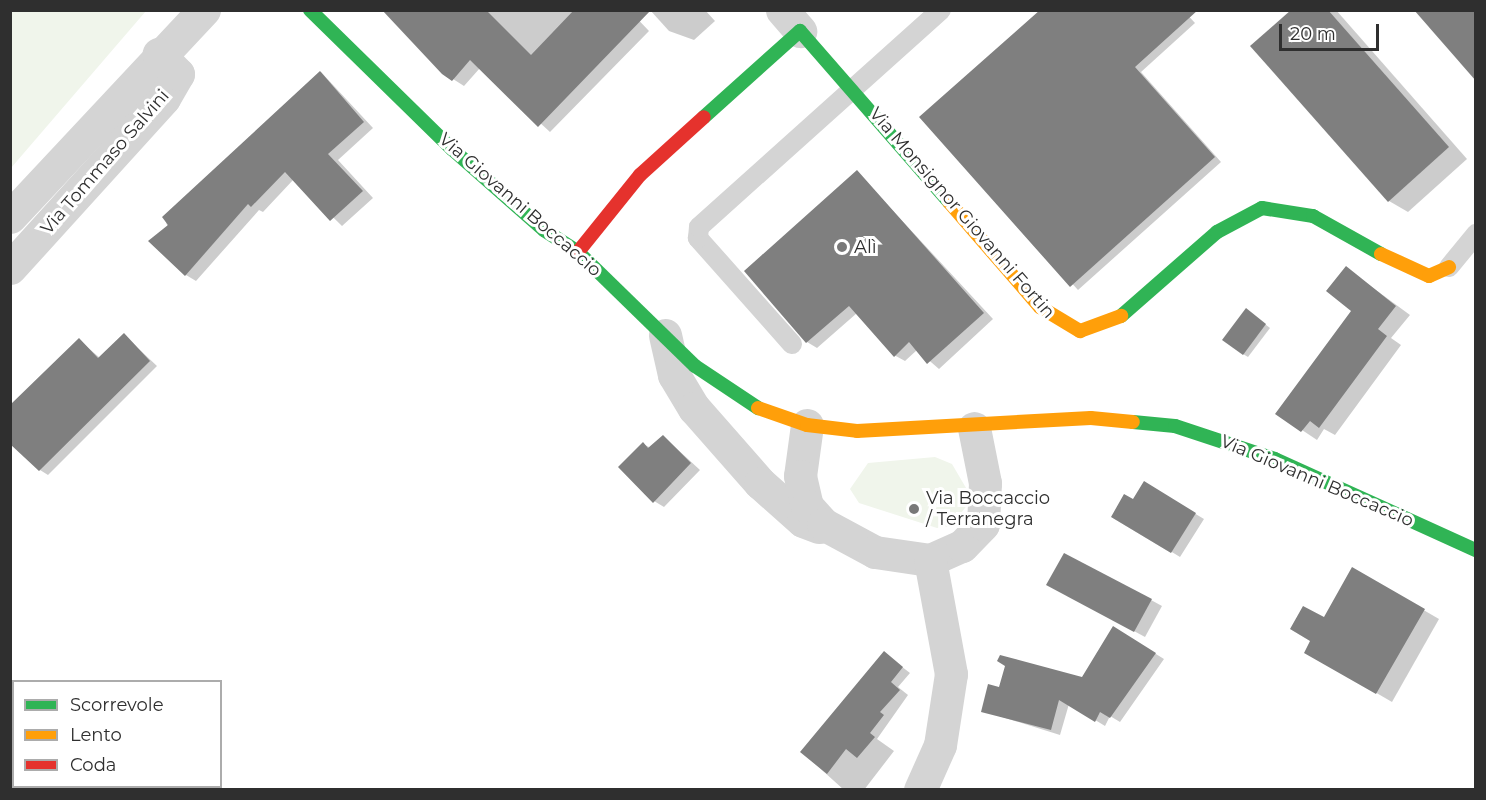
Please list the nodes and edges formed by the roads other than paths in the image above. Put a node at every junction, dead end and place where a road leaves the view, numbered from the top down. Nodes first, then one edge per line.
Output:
1 (204, 10) edge
2 (941, 10) edge
3 (324, 15) edge
4 (791, 21) edge
5 (159, 54) junction
6 (853, 89) junction
7 (10, 217) edge
8 (1476, 234) edge
9 (578, 252) junction
10 (1449, 267) joint
11 (10, 268) edge
12 (665, 335) junction
13 (792, 344) dead end
14 (807, 425) junction
15 (974, 428) junction
16 (839, 535) junction
17 (1476, 550) edge
18 (930, 560) junction
19 (920, 789) edge

1 - 5 street, Via Tommaso Salvini
2 - 6 lane
3 - 9 street, Via Giovanni Boccaccio
4 - 6 street, Via Monsignor Giovanni Fortin
4 - 9 street, Via Monsignor Giovanni Fortin
5 - 7 street, Via Tommaso Salvini
5 - 11 street, Via Tommaso Salvini
6 - 10 street, Via Monsignor Giovanni Fortin
6 - 13 lane
8 - 10 lane, Via Monsignor Giovanni Fortin
9 - 12 street, Via Giovanni Boccaccio
12 - 14 street, Via Giovanni Boccaccio
12 - 16 street
14 - 15 street, Via Giovanni Boccaccio
14 - 16 street
15 - 17 street, Via Giovanni Boccaccio
15 - 18 street
16 - 18 street
18 - 19 street

